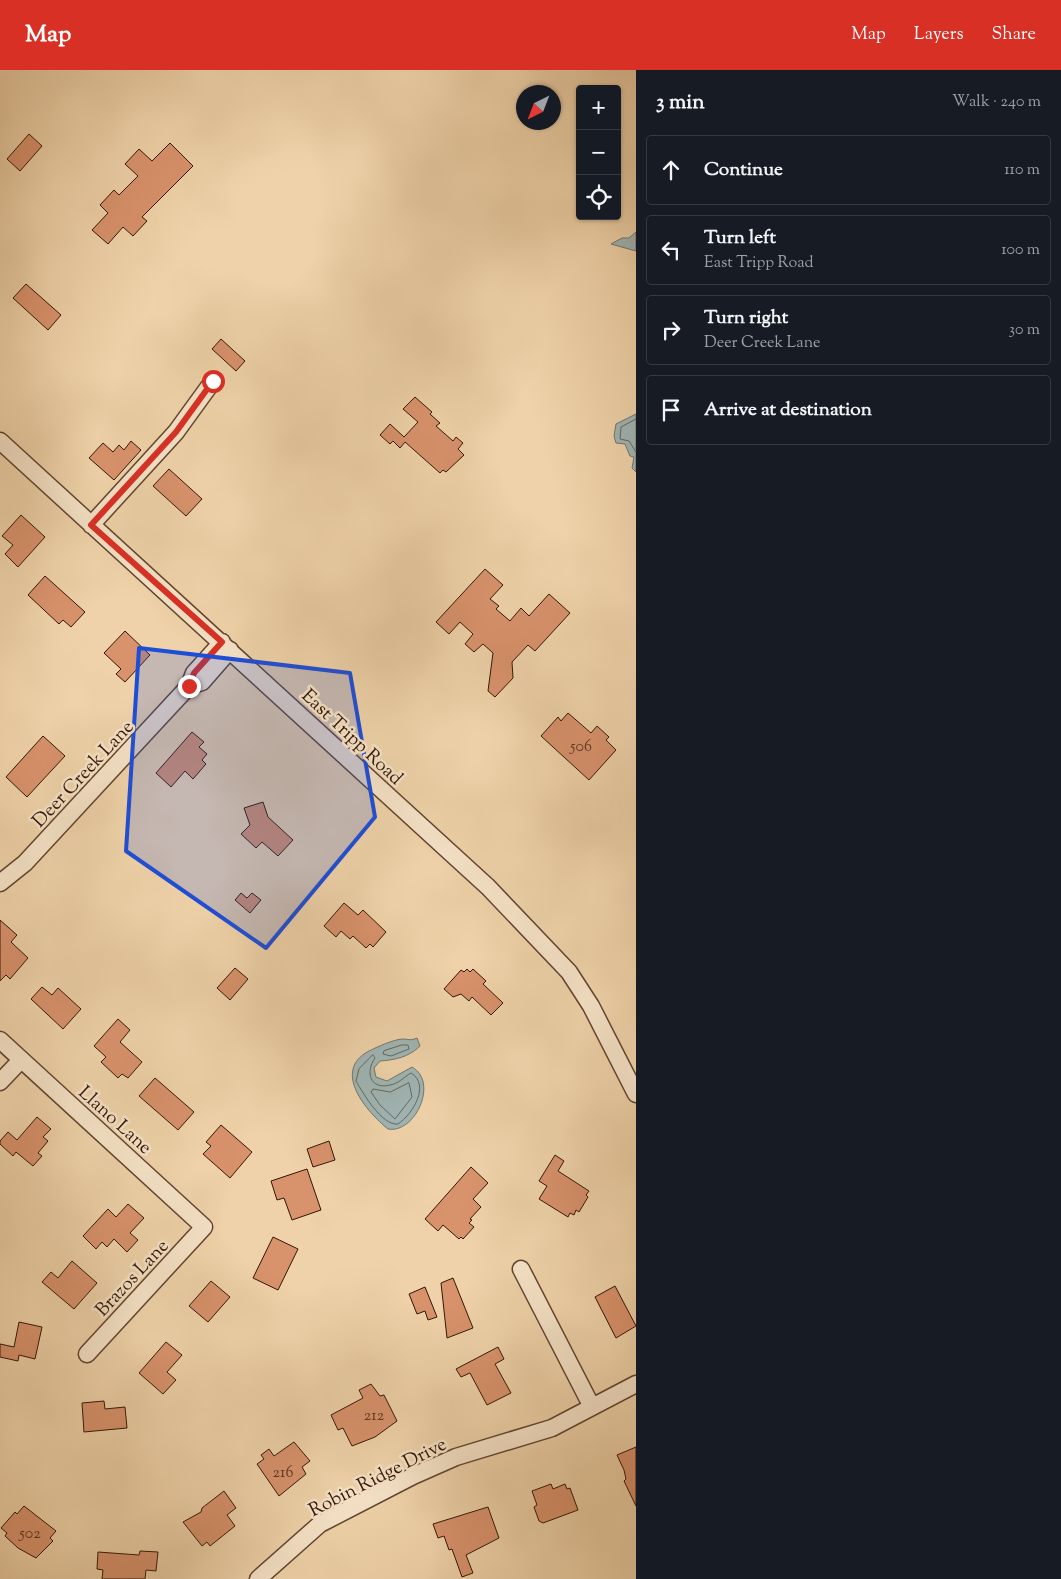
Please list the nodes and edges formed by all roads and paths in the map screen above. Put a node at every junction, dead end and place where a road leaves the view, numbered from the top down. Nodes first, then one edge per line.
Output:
1 (213, 381) dead end
2 (0, 441) edge
3 (91, 525) junction
4 (226, 646) junction
5 (0, 883) edge
6 (0, 1040) edge
7 (21, 1060) junction
8 (0, 1082) edge
9 (636, 1094) edge
10 (204, 1227) joint
11 (521, 1269) dead end
12 (87, 1354) dead end
13 (636, 1384) edge
14 (592, 1407) junction
15 (258, 1579) edge

1 - 3 street
2 - 3 street, East Tripp Road
3 - 4 street, East Tripp Road
4 - 5 street, Deer Creek Lane
4 - 9 street, East Tripp Road
6 - 7 street, Llano Lane
7 - 8 street
7 - 10 street, Llano Lane
10 - 12 street, Brazos Lane
11 - 14 street
13 - 14 street, Robin Ridge Drive
14 - 15 street, Robin Ridge Drive

